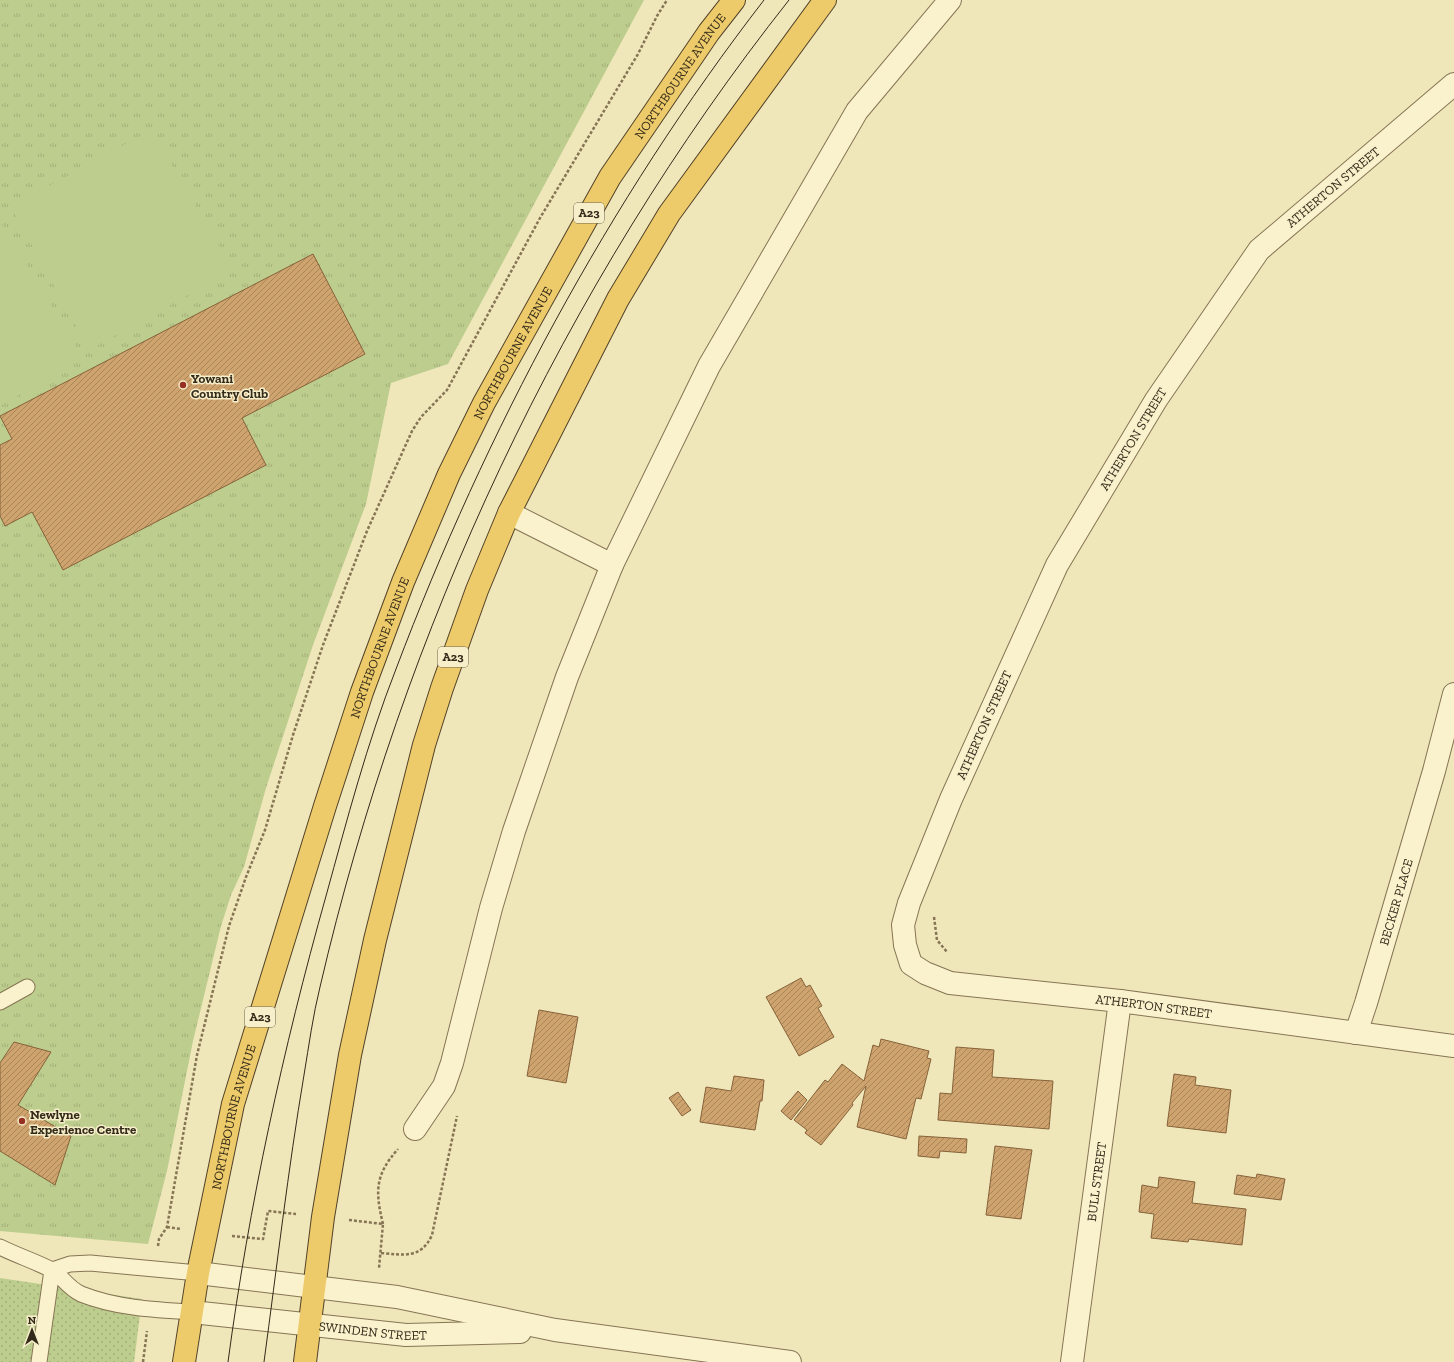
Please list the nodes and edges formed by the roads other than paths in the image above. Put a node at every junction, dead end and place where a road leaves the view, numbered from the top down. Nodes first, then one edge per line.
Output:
1 (734, 0) edge
2 (825, 0) edge
3 (950, 0) edge
4 (1454, 84) edge
5 (509, 514) junction
6 (612, 565) junction
7 (1454, 694) edge
8 (1454, 758) edge
9 (1434, 771) junction
10 (27, 987) dead end
11 (1120, 1001) junction
12 (0, 1002) edge
13 (1356, 1032) junction
14 (1454, 1046) edge
15 (415, 1129) road end
16 (0, 1247) edge
17 (52, 1270) junction
18 (198, 1273) junction
19 (315, 1287) junction
20 (192, 1312) junction
21 (310, 1325) junction
22 (555, 1330) junction
23 (39, 1362) edge
24 (184, 1362) edge
25 (305, 1362) edge
26 (790, 1362) edge
27 (1072, 1362) edge

1 - 18 highway, NORTHBOURNE AVENUE / A23
2 - 5 highway, A23
3 - 6 street
4 - 11 street, ATHERTON STREET
5 - 6 street
5 - 19 highway, A23
6 - 15 street
7 - 9 street, BECKER PLACE
8 - 9 street
9 - 13 street, BECKER PLACE
10 - 12 lane
11 - 13 street, ATHERTON STREET
11 - 27 street, BULL STREET
13 - 14 street, ATHERTON STREET
16 - 17 lane
17 - 18 lane
17 - 20 lane
17 - 23 lane
18 - 19 street, SWINDEN STREET
18 - 20 highway, NORTHBOURNE AVENUE / A23
19 - 21 highway, A23
19 - 22 street, SWINDEN STREET
20 - 21 street, SWINDEN STREET
20 - 24 highway, NORTHBOURNE AVENUE / A23
21 - 22 street, SWINDEN STREET
21 - 25 highway, A23
22 - 26 street, SWINDEN STREET

